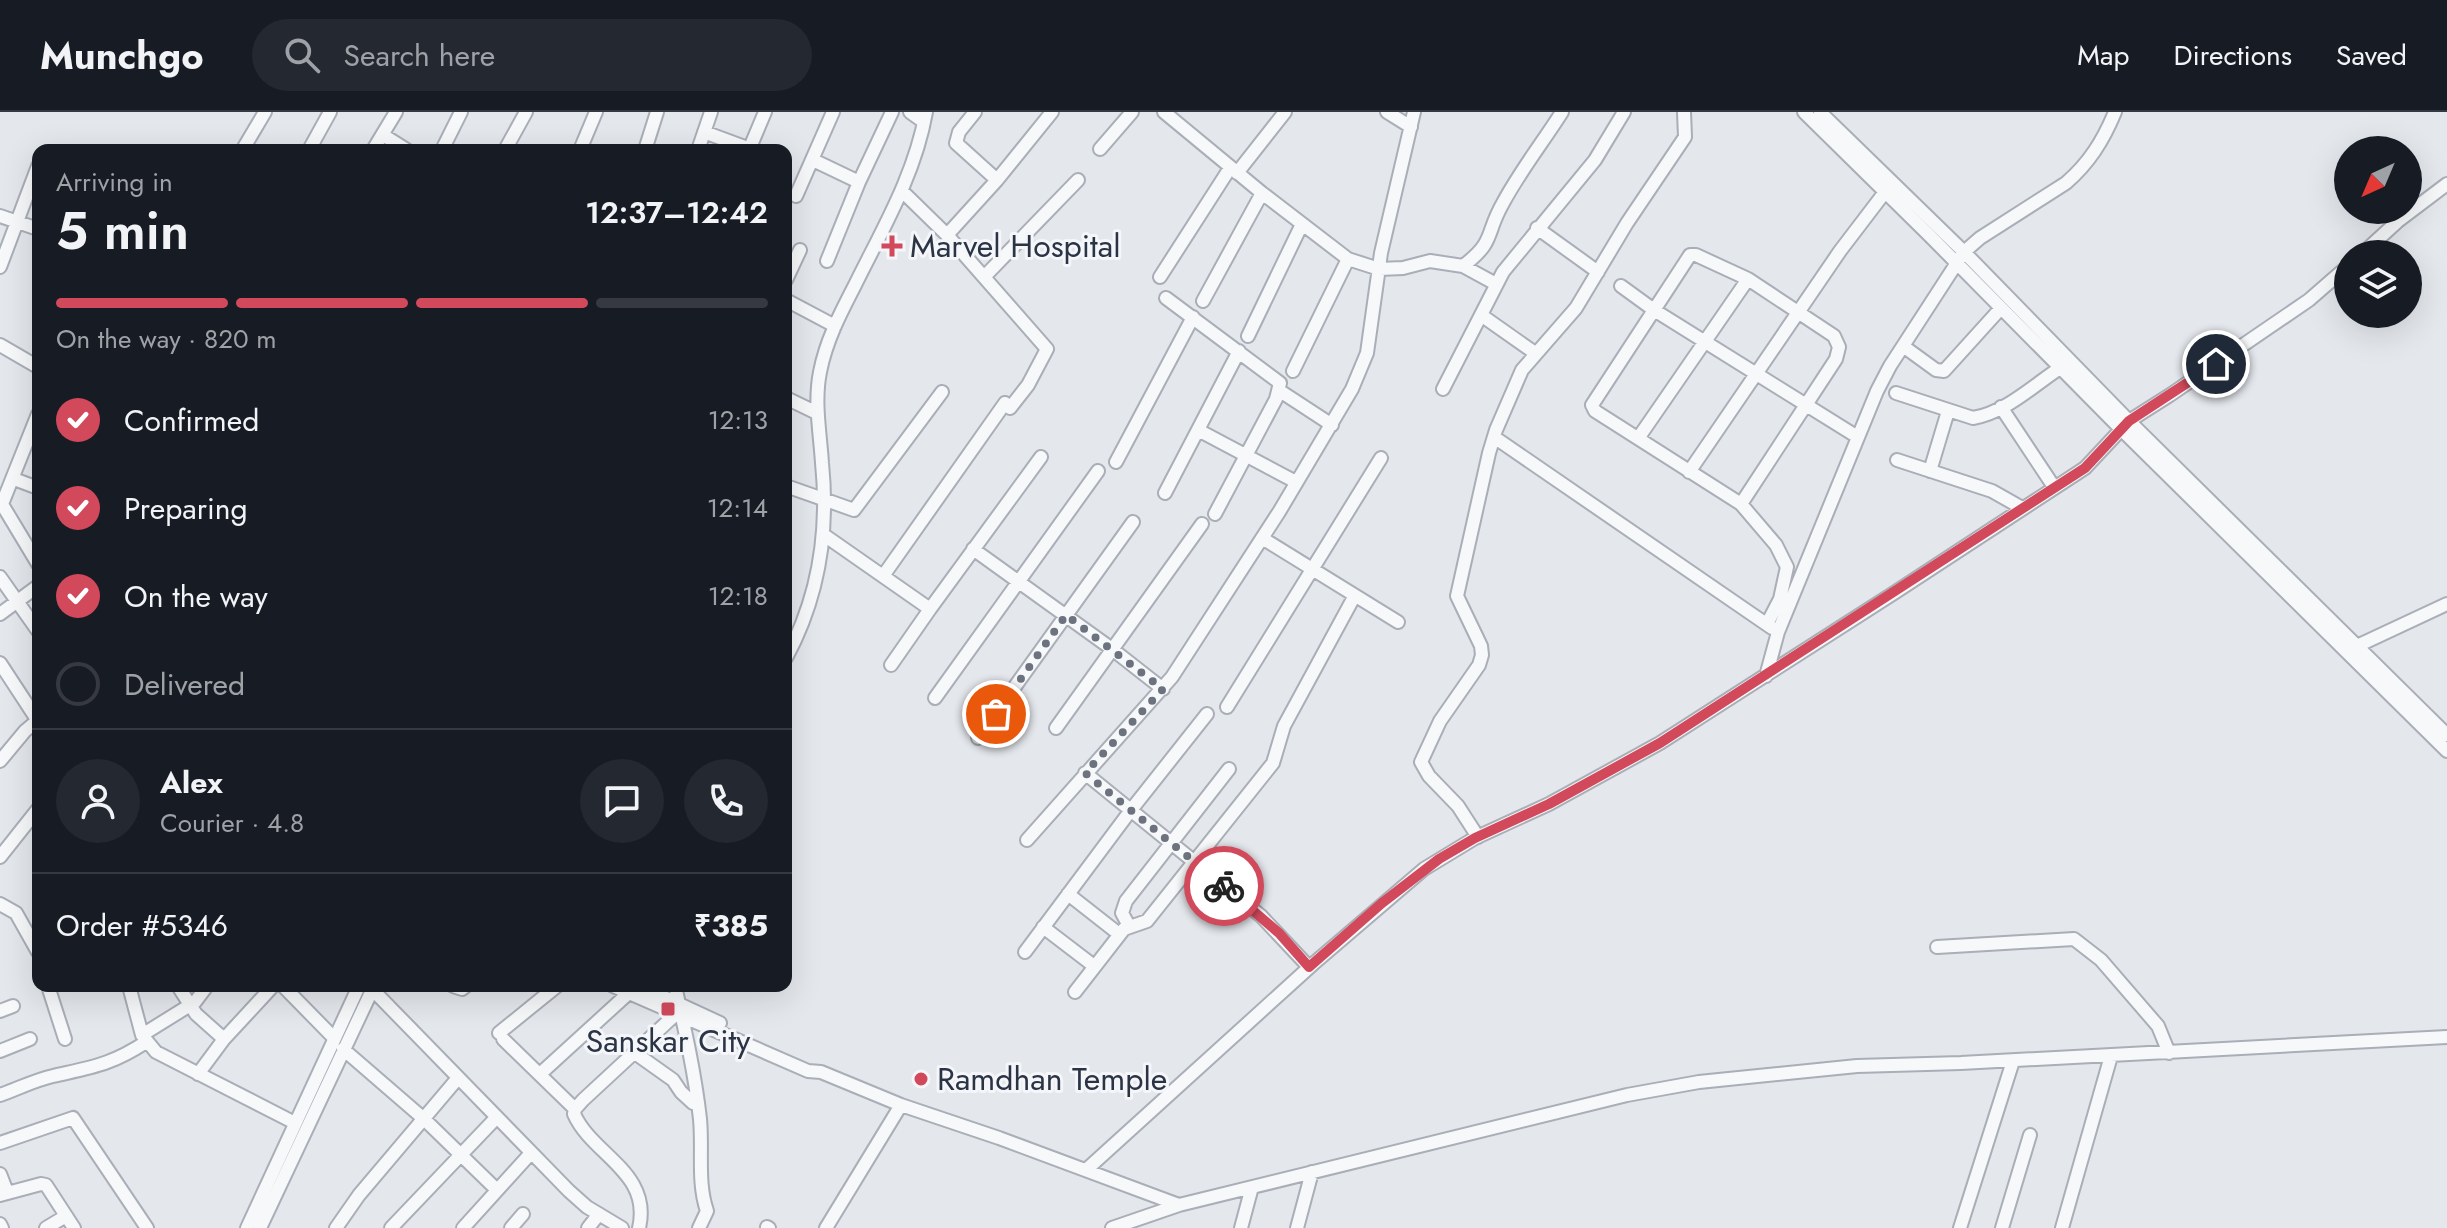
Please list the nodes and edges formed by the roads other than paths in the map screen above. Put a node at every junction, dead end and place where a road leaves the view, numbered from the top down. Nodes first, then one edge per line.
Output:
1 (265, 112) edge
2 (330, 112) edge
3 (396, 112) edge
4 (461, 112) edge
5 (526, 112) edge
6 (596, 112) edge
7 (657, 112) edge
8 (711, 112) edge
9 (765, 112) edge
10 (833, 112) edge
11 (892, 112) edge
12 (910, 112) edge
13 (975, 112) edge
14 (1052, 112) edge
15 (1132, 112) edge
16 (1164, 112) edge
17 (1285, 112) edge
18 (1387, 112) edge
19 (1414, 112) edge
20 (1562, 112) edge
21 (1624, 112) edge
22 (1684, 112) edge
23 (1804, 112) edge
24 (1820, 112) edge
25 (2115, 112) edge
26 (925, 117) edge
27 (1411, 127) junction
28 (704, 132) junction
29 (383, 135) junction
30 (246, 144) edge
31 (312, 144) edge
32 (377, 144) edge
33 (397, 144) edge
34 (445, 144) edge
35 (508, 144) edge
36 (583, 144) edge
37 (647, 144) edge
38 (700, 144) edge
39 (736, 144) edge
40 (751, 144) edge
41 (1100, 149) dead end
42 (813, 160) junction
43 (1234, 171) junction
44 (997, 180) junction
45 (1078, 180) dead end
46 (859, 182) junction
47 (32, 183) edge
48 (2447, 184) edge
49 (902, 191) junction
50 (1885, 192) junction
51 (1262, 193) junction
52 (796, 196) dead end
53 (0, 216) edge
54 (18, 222) junction
55 (1302, 224) junction
56 (32, 227) edge
57 (1537, 228) junction
58 (947, 235) junction
59 (2377, 240) edge
60 (800, 250) dead end
61 (1960, 257) junction
62 (1348, 259) junction
63 (827, 261) dead end
64 (1463, 266) junction
65 (0, 267) edge
66 (792, 267) edge
67 (1379, 269) junction
68 (1598, 272) junction
69 (984, 277) junction
70 (1160, 277) dead end
71 (2334, 278) edge
72 (1748, 279) junction
73 (1496, 284) junction
74 (1621, 286) dead end
75 (1166, 298) dead end
76 (1203, 301) dead end
77 (792, 303) edge
78 (2001, 308) junction
79 (1654, 310) junction
80 (1801, 312) junction
81 (1481, 315) junction
82 (1193, 317) junction
83 (835, 326) junction
84 (1248, 336) dead end
85 (1706, 342) junction
86 (0, 345) edge
87 (1903, 346) junction
88 (1239, 351) junction
89 (1535, 353) junction
90 (32, 364) edge
91 (2060, 368) junction
92 (1293, 371) dead end
93 (1757, 374) junction
94 (1443, 389) dead end
95 (1280, 391) junction
96 (942, 392) dead end
97 (1896, 393) dead end
98 (792, 401) edge
99 (1806, 405) junction
100 (2001, 407) junction
101 (1948, 411) junction
102 (817, 413) junction
103 (1332, 425) junction
104 (2124, 425) junction
105 (32, 430) edge
106 (1198, 430) junction
107 (1856, 436) junction
108 (1494, 437) junction
109 (1639, 437) junction
110 (1245, 454) junction
111 (1041, 457) dead end
112 (1381, 458) dead end
113 (1897, 460) dead end
114 (1116, 462) dead end
115 (1098, 471) dead end
116 (1930, 471) junction
117 (1689, 472) junction
118 (14, 479) junction
119 (1296, 482) junction
120 (32, 486) edge
121 (2054, 487) junction
122 (792, 488) edge
123 (1165, 493) dead end
124 (824, 500) junction
125 (1, 502) edge
126 (1741, 504) junction
127 (2022, 508) junction
128 (1215, 514) dead end
129 (1133, 522) dead end
130 (1202, 524) dead end
131 (824, 535) junction
132 (1262, 538) junction
133 (973, 549) junction
134 (32, 554) edge
135 (1311, 570) junction
136 (883, 576) junction
137 (0, 578) edge
138 (1018, 582) junction
139 (32, 591) edge
140 (1354, 597) junction
141 (17, 602) junction
142 (2447, 604) edge
143 (930, 609) junction
144 (0, 614) edge
145 (1066, 615) junction
146 (1398, 622) dead end
147 (32, 623) edge
148 (1773, 628) junction
149 (792, 643) edge
150 (2357, 646) junction
151 (1112, 649) junction
152 (0, 663) edge
153 (891, 665) dead end
154 (1766, 676) junction
155 (1163, 689) junction
156 (935, 698) dead end
157 (1227, 707) dead end
158 (32, 711) edge
159 (1207, 714) dead end
160 (32, 725) edge
161 (1056, 728) dead end
162 (2447, 735) edge
163 (978, 738) dead end
164 (2447, 751) edge
165 (3, 752) edge
166 (1229, 769) dead end
167 (1085, 773) junction
168 (1131, 810) junction
169 (32, 817) edge
170 (1478, 837) junction
171 (1027, 840) dead end
172 (1171, 843) junction
173 (0, 857) edge
174 (1195, 862) junction
175 (1068, 894) junction
176 (0, 904) edge
177 (1043, 927) junction
178 (1124, 930) junction
179 (32, 941) edge
180 (1937, 947) dead end
181 (1025, 952) dead end
182 (1094, 966) junction
183 (1309, 967) junction
184 (50, 992) edge
185 (131, 992) edge
186 (181, 992) edge
187 (204, 992) edge
188 (267, 992) edge
189 (289, 992) edge
190 (366, 992) edge
191 (367, 992) edge
192 (374, 992) edge
193 (550, 992) edge
194 (631, 992) edge
195 (643, 992) edge
196 (676, 992) edge
197 (1075, 992) dead end
198 (13, 1006) dead end
199 (189, 1006) junction
200 (0, 1011) edge
201 (680, 1011) junction
202 (2447, 1037) edge
203 (334, 1038) junction
204 (30, 1039) dead end
205 (65, 1039) dead end
206 (144, 1039) junction
207 (224, 1039) junction
208 (343, 1049) junction
209 (0, 1051) edge
210 (635, 1053) junction
211 (2169, 1053) junction
212 (2111, 1056) junction
213 (2013, 1061) junction
214 (198, 1074) junction
215 (540, 1074) junction
216 (458, 1078) junction
217 (0, 1095) edge
218 (698, 1103) junction
219 (901, 1105) junction
220 (575, 1109) junction
221 (496, 1118) junction
222 (424, 1119) junction
223 (295, 1123) junction
224 (2030, 1135) dead end
225 (0, 1143) edge
226 (531, 1153) junction
227 (461, 1154) junction
228 (1086, 1170) junction
229 (1312, 1172) junction
230 (0, 1174) edge
231 (1252, 1187) junction
232 (497, 1190) junction
233 (4, 1194) edge
234 (1179, 1205) junction
235 (523, 1214) dead end
236 (599, 1214) junction
237 (66, 1216) junction
238 (46, 1228) edge
239 (74, 1228) edge
240 (147, 1228) edge
241 (247, 1228) edge
242 (260, 1228) edge
243 (336, 1228) edge
244 (391, 1228) edge
245 (463, 1228) edge
246 (511, 1228) edge
247 (588, 1228) edge
248 (622, 1228) edge
249 (639, 1228) edge
250 (699, 1228) edge
251 (826, 1228) edge
252 (1112, 1228) edge
253 (1241, 1228) edge
254 (1297, 1228) edge
255 (1960, 1228) edge
256 (2002, 1228) edge
257 (2062, 1228) edge

1 - 30 street
2 - 31 street
3 - 29 street
4 - 34 street
5 - 35 street
6 - 36 street
7 - 37 street
8 - 28 street
9 - 40 street
10 - 42 street
11 - 46 street
12 - 26 street
13 - 44 street
14 - 44 street
15 - 41 street
16 - 43 street
17 - 43 street
18 - 27 street
19 - 27 street
20 - 64 street
21 - 57 street
22 - 68 street
23 - 50 street
24 - 61 street
25 - 61 street
26 - 49 street
27 - 67 street
28 - 38 street
28 - 39 street
29 - 32 street
29 - 33 street
42 - 46 street
42 - 52 street
43 - 51 street
43 - 70 street
44 - 58 street
45 - 69 street
46 - 63 street
47 - 54 street
48 - 59 street
49 - 58 street
49 - 83 street
50 - 61 street
50 - 80 street
51 - 55 street
51 - 76 street
53 - 54 street
54 - 56 street
54 - 65 street
55 - 62 street
55 - 84 street
57 - 68 street
57 - 73 street
58 - 69 street
60 - 66 street
61 - 78 street
61 - 87 street
61 - 104 street
62 - 67 street
62 - 92 street
64 - 67 street
64 - 73 street
67 - 103 street
68 - 89 street
69 - 136 street
71 - 104 street
72 - 79 street
72 - 80 street
72 - 85 street
73 - 81 street
74 - 79 street
75 - 82 street
77 - 83 street
78 - 87 street
78 - 91 street
79 - 85 street
79 - 109 street
80 - 93 street
80 - 99 street
81 - 89 street
81 - 94 street
82 - 88 street
82 - 114 street
83 - 102 street
85 - 93 street
85 - 109 street
86 - 90 street
87 - 107 street
88 - 95 street
88 - 106 street
89 - 108 street
91 - 100 street
91 - 104 street
93 - 99 street
93 - 117 street
95 - 103 street
95 - 110 street
96 - 124 street
97 - 101 street
98 - 102 street
99 - 107 street
99 - 126 street
100 - 101 street
100 - 121 street
101 - 116 street
102 - 124 street
103 - 119 street
104 - 121 street
104 - 150 street
104 - 164 street
105 - 118 street
106 - 110 street
106 - 123 street
107 - 148 street
108 - 148 street
108 - 170 street
109 - 117 street
110 - 119 street
110 - 128 street
111 - 133 street
112 - 135 street
113 - 116 street
115 - 138 street
116 - 127 street
117 - 126 street
118 - 120 street
118 - 125 street
119 - 132 street
121 - 127 street
122 - 124 street
124 - 131 street
125 - 134 street
126 - 148 street
127 - 154 street
129 - 145 street
130 - 151 street
131 - 136 street
131 - 149 street
132 - 135 street
132 - 155 street
133 - 138 street
133 - 143 street
135 - 140 street
135 - 157 street
136 - 143 street
137 - 141 street
138 - 145 street
138 - 156 street
139 - 141 street
140 - 146 street
140 - 174 street
141 - 144 street
141 - 147 street
142 - 150 street
143 - 153 street
145 - 151 street
145 - 163 street
148 - 154 street
150 - 162 street
151 - 155 street
151 - 161 street
152 - 158 street
154 - 170 street
155 - 167 street
159 - 168 street
160 - 165 street
166 - 172 street
167 - 168 street
167 - 171 street
168 - 172 street
168 - 175 street
169 - 173 street
170 - 183 street
172 - 174 street
172 - 178 street
174 - 178 street
174 - 183 street
175 - 177 street
175 - 178 street
176 - 179 street
177 - 181 street
177 - 182 street
178 - 182 street
180 - 211 street
182 - 197 street
183 - 228 street
184 - 205 street
185 - 206 street
186 - 199 street
187 - 199 street
188 - 207 street
189 - 203 street
190 - 203 street
191 - 208 street
192 - 216 street
193 - 215 street
194 - 215 street
195 - 201 street
196 - 201 street
198 - 200 street
199 - 206 street
199 - 207 street
201 - 210 street
201 - 218 street
201 - 219 street
202 - 211 street
203 - 223 street
204 - 209 street
206 - 214 street
206 - 217 street
207 - 214 street
208 - 222 street
208 - 242 street
210 - 218 street
210 - 220 street
211 - 212 street
212 - 213 street
212 - 257 street
213 - 229 street
213 - 255 street
214 - 223 street
215 - 220 street
216 - 221 street
216 - 222 street
218 - 250 street
219 - 228 street
219 - 251 street
220 - 249 street
221 - 226 street
221 - 227 street
222 - 227 street
222 - 243 street
223 - 241 street
224 - 256 street
225 - 240 street
226 - 232 street
226 - 236 street
227 - 232 street
227 - 244 street
228 - 234 street
229 - 231 street
229 - 254 street
230 - 233 street
231 - 234 street
231 - 253 street
232 - 245 street
233 - 237 street
234 - 252 street
235 - 246 street
236 - 247 street
236 - 248 street
237 - 238 street
237 - 239 street

